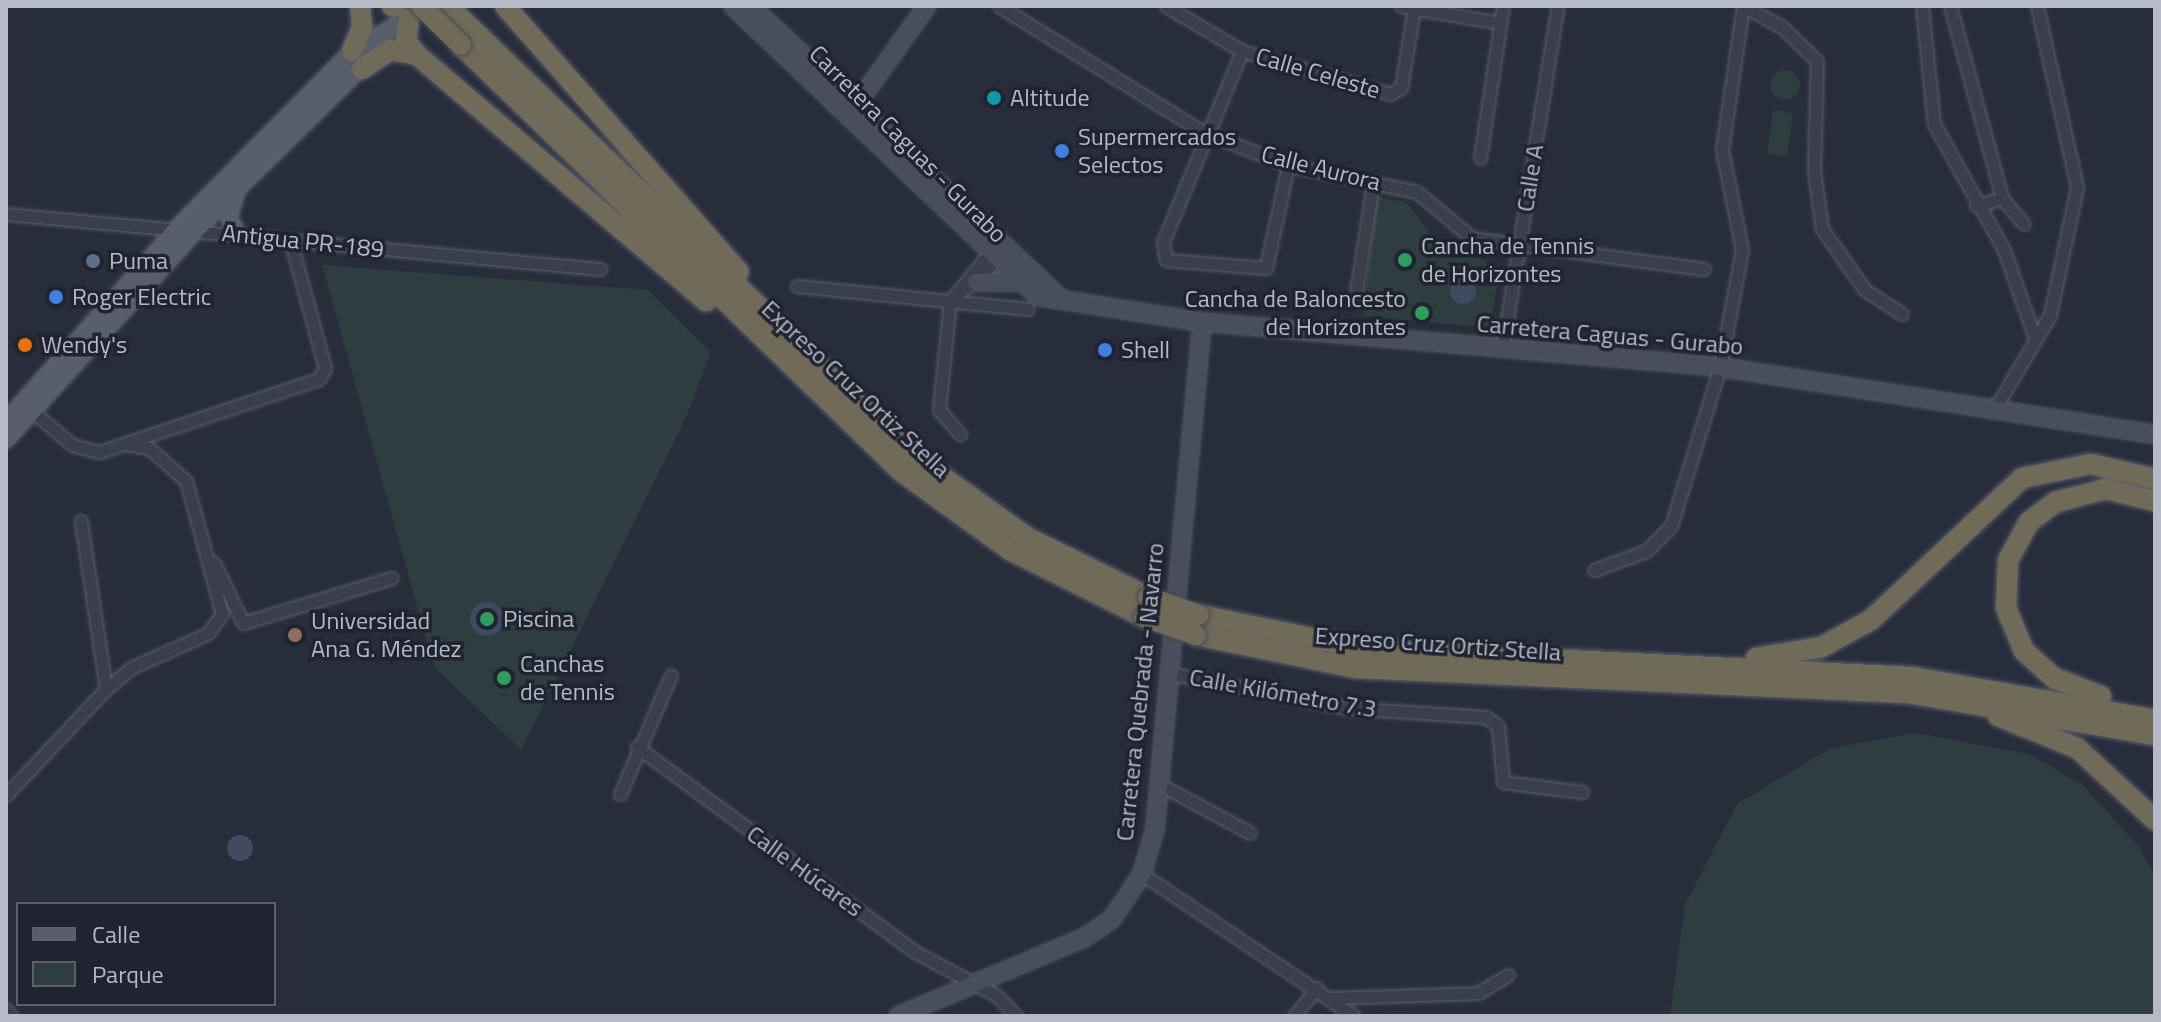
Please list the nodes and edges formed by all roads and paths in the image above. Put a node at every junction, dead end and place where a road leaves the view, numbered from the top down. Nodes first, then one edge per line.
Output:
1 (360, 6) edge
2 (448, 6) edge
3 (505, 6) edge
4 (733, 6) edge
5 (751, 6) edge
6 (927, 6) edge
7 (999, 6) edge
8 (1166, 6) edge
9 (1401, 6) edge
10 (1503, 6) edge
11 (1558, 6) edge
12 (1743, 6) edge
13 (1922, 6) edge
14 (1950, 6) edge
15 (2037, 6) edge
16 (406, 8) edge
17 (1414, 9) junction
18 (1500, 23) junction
19 (382, 32) junction
20 (467, 38) junction
21 (352, 51) junction
22 (1242, 51) junction
23 (417, 55) junction
24 (362, 69) junction
25 (851, 112) junction
26 (1203, 132) junction
27 (1480, 158) dead end
28 (1288, 165) junction
29 (1373, 183) junction
30 (238, 187) junction
31 (2002, 198) junction
32 (1976, 206) junction
33 (6, 214) edge
34 (2024, 224) dead end
35 (179, 226) junction
36 (197, 229) junction
37 (238, 234) junction
38 (291, 243) junction
39 (1003, 246) junction
40 (1518, 250) junction
41 (990, 259) junction
42 (600, 269) dead end
43 (1704, 269) dead end
44 (976, 282) junction
45 (1015, 282) junction
46 (797, 286) dead end
47 (1356, 293) dead end
48 (1059, 297) junction
49 (950, 301) junction
50 (1028, 309) dead end
51 (1902, 314) dead end
52 (753, 316) junction
53 (1202, 322) junction
54 (2035, 338) junction
55 (1502, 350) junction
56 (1720, 367) junction
57 (1997, 405) junction
58 (28, 407) junction
59 (6, 421) edge
60 (960, 434) dead end
61 (2155, 434) edge
62 (6, 440) edge
63 (125, 444) junction
64 (2155, 479) edge
65 (2155, 501) edge
66 (81, 521) dead end
67 (210, 554) junction
68 (1594, 570) dead end
69 (391, 578) dead end
70 (1198, 625) junction
71 (1654, 664) junction
72 (1168, 673) junction
73 (671, 675) dead end
74 (106, 689) junction
75 (1950, 698) junction
76 (2150, 718) edge
77 (2155, 735) edge
78 (637, 747) junction
79 (1159, 784) junction
80 (1582, 792) dead end
81 (620, 794) dead end
82 (6, 795) edge
83 (2155, 820) edge
84 (1250, 833) dead end
85 (1142, 874) junction
86 (1508, 975) dead end
87 (978, 985) junction
88 (1317, 988) junction
89 (1331, 998) junction
90 (6, 1009) edge
91 (11, 1016) edge
92 (898, 1016) edge
93 (1016, 1016) edge
94 (1294, 1016) edge
95 (1354, 1016) edge

1 - 21 highway
2 - 20 highway, Expreso Cruz Ortiz Stella
3 - 52 highway
4 - 25 main road, Carretera Caguas - Gurabo
5 - 25 main road, Carretera Caguas - Gurabo
6 - 25 main road
7 - 26 street, Calle Aurora
8 - 22 street, Calle Celeste
9 - 17 street
10 - 18 street
11 - 40 street, Calle A
12 - 51 street
12 - 56 street
13 - 32 street
14 - 31 street
15 - 54 street
16 - 19 main road
16 - 20 highway, Expreso Cruz Ortiz Stella, bridge
16 - 23 highway
17 - 18 street
17 - 22 street, Calle Celeste
18 - 27 street
19 - 21 main road
19 - 24 main road
20 - 52 highway, Expreso Cruz Ortiz Stella
21 - 35 main road
22 - 26 street
23 - 24 highway
23 - 52 highway
24 - 30 main road
25 - 39 main road, Carretera Caguas - Gurabo
25 - 41 main road, Carretera Caguas - Gurabo
26 - 28 street, Calle Aurora
26 - 28 street
28 - 29 street, Calle Aurora
29 - 40 street, Calle Aurora
29 - 47 street
30 - 36 main road
30 - 37 main road
31 - 32 street
31 - 34 street
32 - 54 street
33 - 35 street, Antigua PR-189
35 - 36 street, Antigua PR-189
35 - 58 main road
36 - 37 street, Antigua PR-189
36 - 58 main road
37 - 38 street, Antigua PR-189
38 - 42 street, Antigua PR-189
38 - 63 street
39 - 41 street
39 - 48 main road, Carretera Caguas - Gurabo
40 - 43 street, Calle Aurora
40 - 55 street, Calle A
41 - 44 street
41 - 45 main road, Carretera Caguas - Gurabo
41 - 49 street
44 - 45 main road
44 - 49 street
45 - 48 main road, Carretera Caguas - Gurabo
46 - 49 street
48 - 53 main road, Carretera Caguas - Gurabo
49 - 50 street
49 - 60 street
52 - 70 highway, Expreso Cruz Ortiz Stella, bridge
53 - 55 main road, Carretera Caguas - Gurabo
53 - 72 main road, Carretera Quebrada - Navarro
54 - 57 street
55 - 56 main road, Carretera Caguas - Gurabo
56 - 57 main road, Carretera Caguas - Gurabo
56 - 68 street
57 - 61 main road, Carretera Caguas - Gurabo
58 - 59 main road
58 - 62 main road
58 - 63 street
63 - 67 street
64 - 71 highway
65 - 76 highway
66 - 74 street
67 - 69 street
67 - 74 street
70 - 71 highway, Expreso Cruz Ortiz Stella
70 - 75 highway, Expreso Cruz Ortiz Stella
71 - 76 highway, Expreso Cruz Ortiz Stella
72 - 79 main road, Carretera Quebrada - Navarro
72 - 80 street, Calle Kilómetro 7.3
73 - 78 street
74 - 82 street
75 - 77 highway, Expreso Cruz Ortiz Stella
75 - 83 highway
78 - 81 street
78 - 87 street, Calle Húcares
79 - 84 street
79 - 85 main road, Carretera Quebrada - Navarro
85 - 87 main road, Carretera Quebrada - Navarro
85 - 88 street
86 - 89 street
87 - 92 main road, Carretera Quebrada - Navarro
87 - 93 street, Calle Húcares
88 - 89 street
88 - 94 street
89 - 95 street
90 - 91 street

